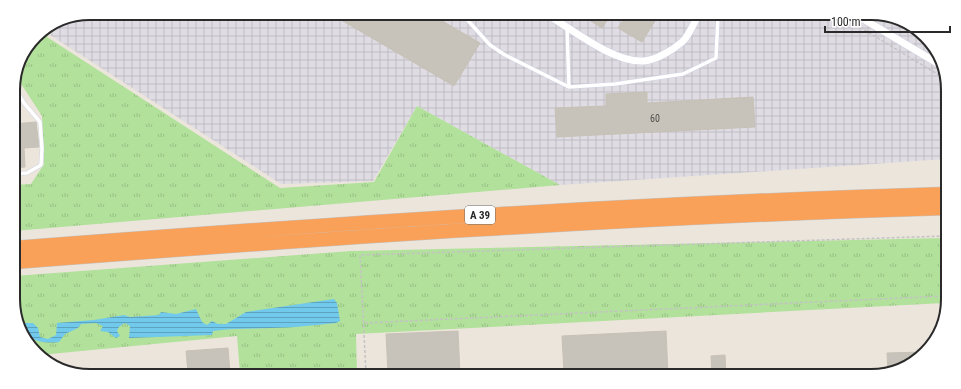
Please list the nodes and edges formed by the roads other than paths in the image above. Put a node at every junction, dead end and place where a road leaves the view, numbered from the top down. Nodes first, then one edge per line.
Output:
1 (468, 20) edge
2 (556, 20) edge
3 (696, 20) edge
4 (718, 20) edge
5 (865, 20) edge
6 (567, 27) junction
7 (936, 62) edge
8 (569, 87) junction
9 (20, 97) edge
10 (20, 174) edge
11 (941, 194) edge
12 (941, 208) edge
13 (20, 248) edge
14 (20, 262) edge

1 - 8 lane
2 - 6 street
3 - 6 street
4 - 8 lane
5 - 7 street
6 - 8 lane
9 - 10 lane
11 - 13 highway, A 39
12 - 14 highway, A 39

